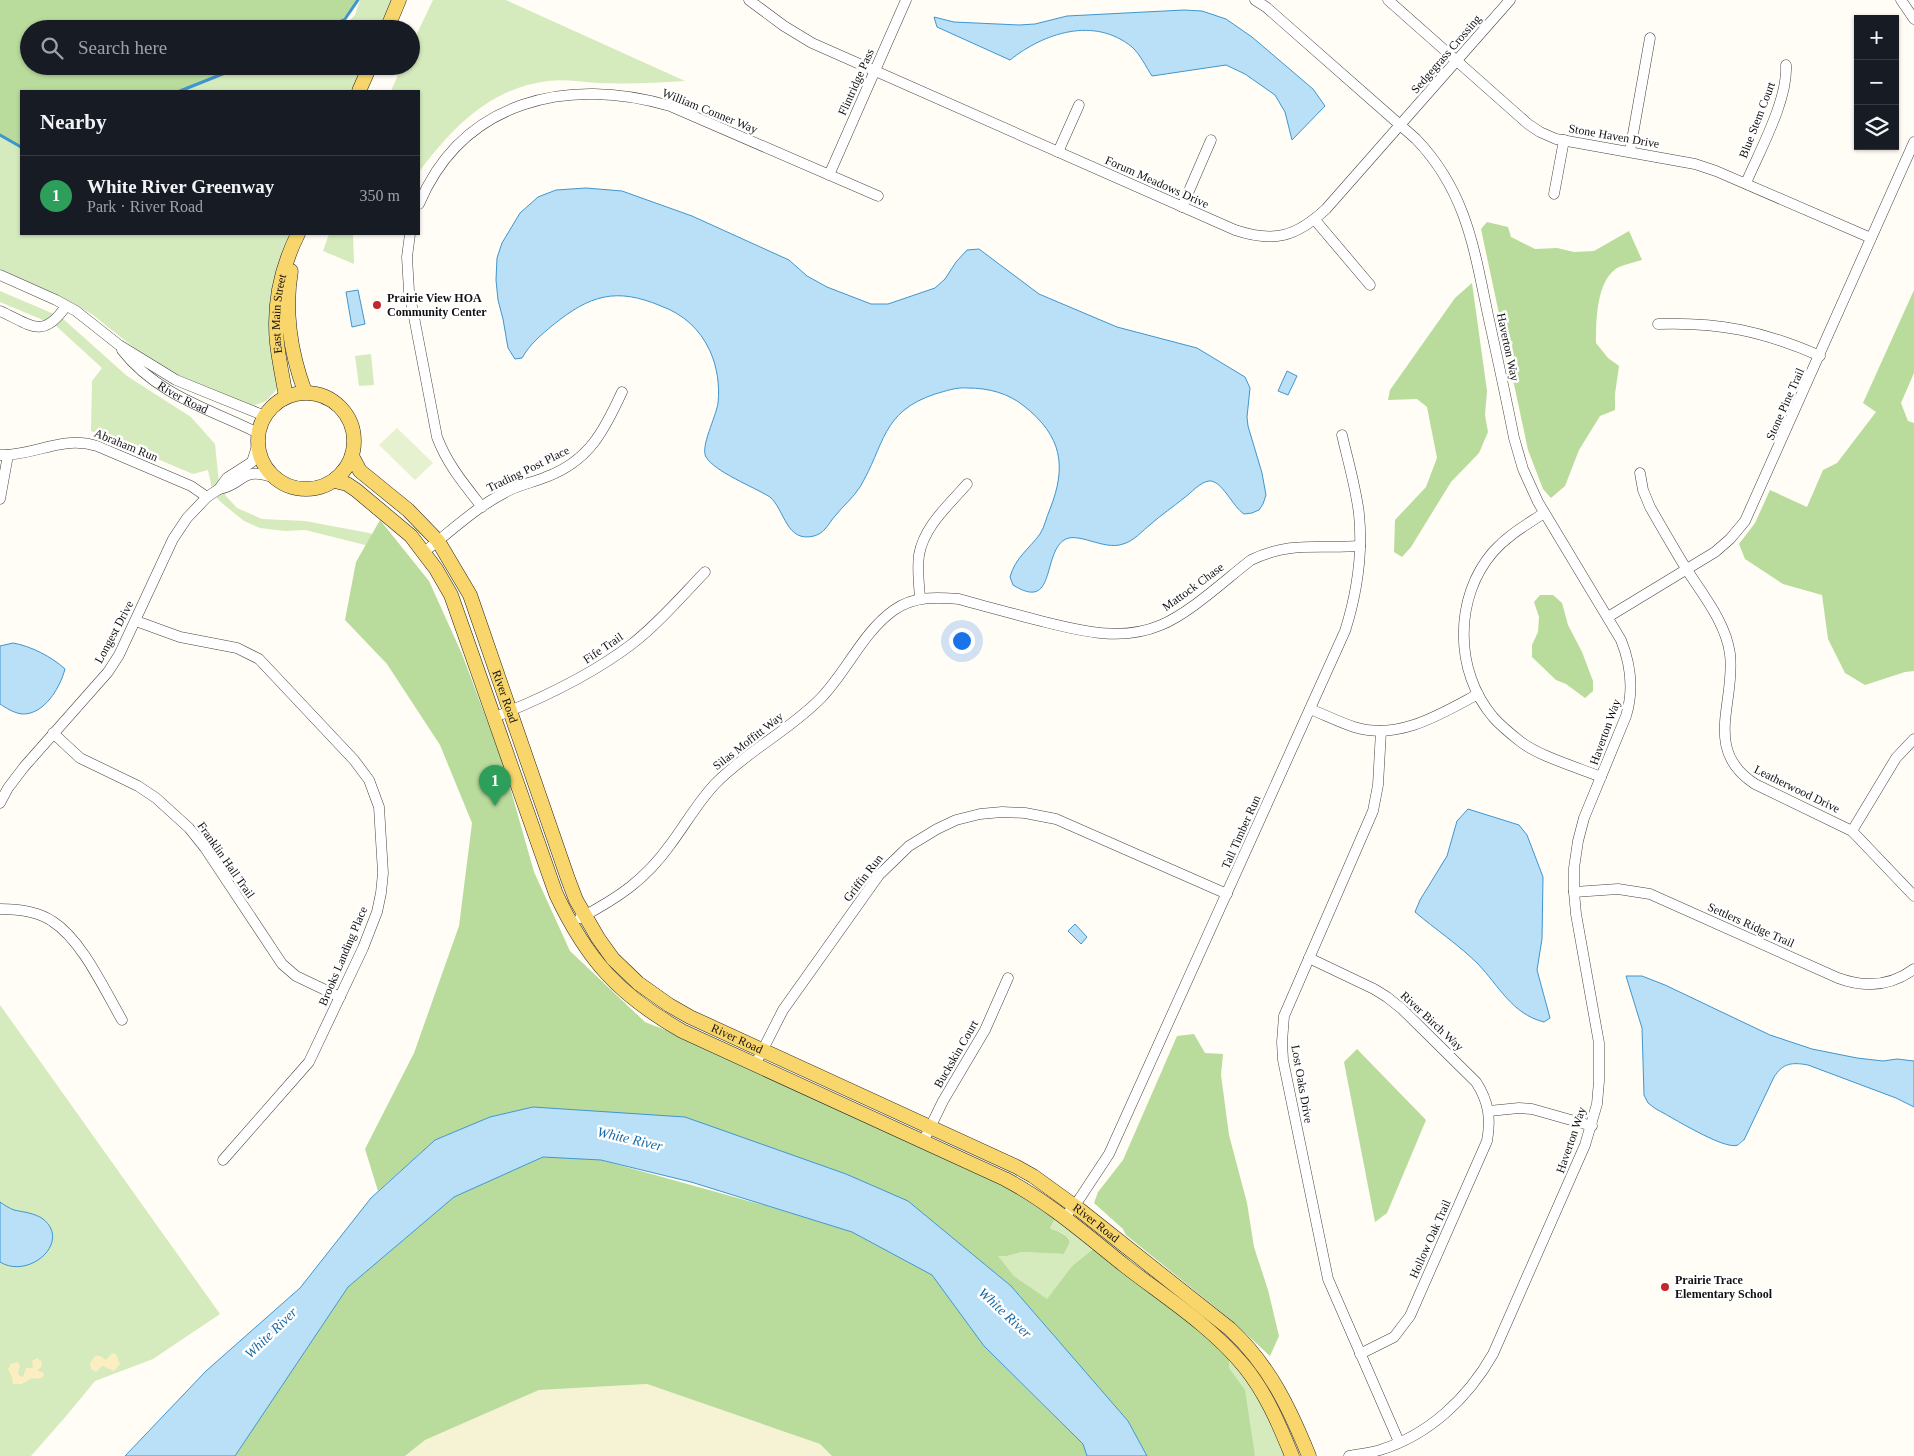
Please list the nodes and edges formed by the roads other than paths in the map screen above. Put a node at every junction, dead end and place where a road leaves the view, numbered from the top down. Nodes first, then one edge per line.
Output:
1 (399, 0) edge
2 (748, 0) edge
3 (906, 0) edge
4 (1255, 0) edge
5 (1388, 0) edge
6 (1510, 0) edge
7 (1901, 0) edge
8 (1914, 19) edge
9 (391, 20) edge
10 (1650, 38) dead end
11 (1457, 61) junction
12 (1786, 66) dead end
13 (874, 71) junction
14 (366, 75) edge
15 (359, 90) edge
16 (1079, 105) dead end
17 (1400, 125) junction
18 (1211, 140) dead end
19 (1564, 140) junction
20 (1914, 142) edge
21 (1630, 151) junction
22 (1058, 152) junction
23 (829, 175) junction
24 (1746, 183) junction
25 (1554, 194) dead end
26 (878, 196) dead end
27 (420, 202) edge
28 (1182, 207) junction
29 (1314, 220) junction
30 (298, 235) edge
31 (298, 235) edge
32 (410, 235) edge
33 (1871, 238) junction
34 (0, 275) edge
35 (1370, 285) dead end
36 (66, 306) junction
37 (0, 311) edge
38 (1658, 324) dead end
39 (119, 345) junction
40 (1820, 356) junction
41 (305, 392) junction
42 (622, 392) dead end
43 (286, 397) junction
44 (265, 416) junction
45 (1342, 435) dead end
46 (258, 438) junction
47 (4, 455) edge
48 (352, 456) junction
49 (1640, 474) dead end
50 (275, 478) junction
51 (335, 481) junction
52 (967, 484) dead end
53 (219, 489) junction
54 (207, 497) junction
55 (0, 499) edge
56 (482, 507) junction
57 (1544, 514) junction
58 (438, 541) junction
59 (1360, 546) junction
60 (424, 552) junction
61 (1686, 569) junction
62 (705, 572) dead end
63 (920, 598) junction
64 (1608, 617) junction
65 (136, 621) junction
66 (1478, 694) junction
67 (1310, 709) junction
68 (511, 711) junction
69 (495, 717) junction
70 (1381, 731) junction
71 (53, 733) junction
72 (1914, 739) edge
73 (1601, 777) junction
74 (0, 801) edge
75 (1852, 831) junction
76 (1574, 892) junction
77 (1227, 894) junction
78 (1914, 896) edge
79 (0, 909) edge
80 (585, 916) junction
81 (571, 924) junction
82 (1309, 958) junction
83 (1914, 969) edge
84 (1008, 978) dead end
85 (340, 997) junction
86 (122, 1020) dead end
87 (762, 1050) junction
88 (755, 1065) junction
89 (1489, 1111) junction
90 (1592, 1126) junction
91 (930, 1127) junction
92 (923, 1142) junction
93 (222, 1160) dead end
94 (1075, 1206) junction
95 (1065, 1217) junction
96 (1360, 1354) junction
97 (1399, 1442) junction
98 (1376, 1453) edge
99 (1292, 1456) edge
100 (1309, 1456) edge
101 (1350, 1456) edge

1 - 9 main road
2 - 13 street, Forum Meadows Drive
3 - 13 street, Flintridge Pass
4 - 17 street, Haverton Way
5 - 11 street, Stone Haven Drive
6 - 11 street, Sedgegrass Crossing
7 - 8 street
10 - 21 street
11 - 17 street, Sedgegrass Crossing
11 - 19 street, Stone Haven Drive
12 - 24 street, Blue Stem Court
13 - 22 street, Forum Meadows Drive
13 - 23 street, Flintridge Pass
14 - 15 main road
16 - 22 street
17 - 29 street, Forum Meadows Drive
17 - 57 street, Haverton Way
18 - 28 street
19 - 21 street, Stone Haven Drive
19 - 25 street
20 - 33 street, Stone Pine Trail
21 - 24 street, Stone Haven Drive
22 - 28 street, Forum Meadows Drive
23 - 26 street, William Conner Way
23 - 27 street, William Conner Way
24 - 33 street, Stone Haven Drive
28 - 29 street, Forum Meadows Drive
29 - 35 street
30 - 41 main road, East Main Street
31 - 43 main road, East Main Street
32 - 56 street
33 - 40 street, Stone Pine Trail
34 - 36 street, River Road
36 - 37 street
36 - 39 street, River Road
38 - 40 street
39 - 44 street, River Road
39 - 46 street, River Road
40 - 61 street, Stone Pine Trail
41 - 43 main road
41 - 48 main road
42 - 56 street, Trading Post Place
43 - 44 main road
44 - 46 main road
45 - 59 street, Tall Timber Run
46 - 50 main road
46 - 53 street, Longest Drive
47 - 54 street, Abraham Run
47 - 55 street
48 - 51 main road
48 - 58 main road, River Road
49 - 61 street, Leatherwood Drive
50 - 51 main road
50 - 53 street, Longest Drive
51 - 60 main road, River Road
52 - 63 street
53 - 54 street, Longest Drive
54 - 65 street, Longest Drive
56 - 58 street, Trading Post Place
57 - 64 street, Haverton Way
57 - 66 street
58 - 60 street, Trading Post Place
58 - 68 main road, River Road
59 - 63 street, Mattock Chase
59 - 67 street, Tall Timber Run
60 - 69 main road, River Road
61 - 64 street, Stone Pine Trail
61 - 75 street, Leatherwood Drive
62 - 68 street, Fife Trail
63 - 80 street, Silas Moffitt Way
64 - 73 street, Haverton Way
65 - 71 street, Longest Drive
65 - 85 street, Brooks Landing Place
66 - 70 street
66 - 73 street
67 - 70 street
67 - 77 street, Tall Timber Run
68 - 69 street, Fife Trail
68 - 80 main road, River Road
69 - 81 main road, River Road
70 - 82 street, Lost Oaks Drive
71 - 74 street, Longest Drive
71 - 85 street, Franklin Hall Trail
72 - 75 street
73 - 76 street, Haverton Way
75 - 78 street, Leatherwood Drive
76 - 83 street, Settlers Ridge Trail
76 - 90 street, Haverton Way
77 - 87 street, Griffin Run
77 - 94 street, Tall Timber Run
79 - 86 street
80 - 81 street, Silas Moffitt Way
80 - 87 main road, River Road
81 - 88 main road, River Road
82 - 89 street, River Birch Way
82 - 96 street, Lost Oaks Drive
84 - 91 street, Buckskin Court
85 - 93 street, Brooks Landing Place
87 - 88 street, Griffin Run
87 - 91 main road, River Road
88 - 92 main road, River Road
89 - 90 street
89 - 96 street, Hollow Oak Trail
90 - 97 street, Haverton Way
91 - 92 street, Buckskin Court
91 - 94 main road, River Road
92 - 95 main road, River Road
94 - 95 street, Tall Timber Run
94 - 100 main road, River Road
95 - 99 main road, River Road
96 - 97 street, Lost Oaks Drive
97 - 98 street, Haverton Way
98 - 101 street, Haverton Way

